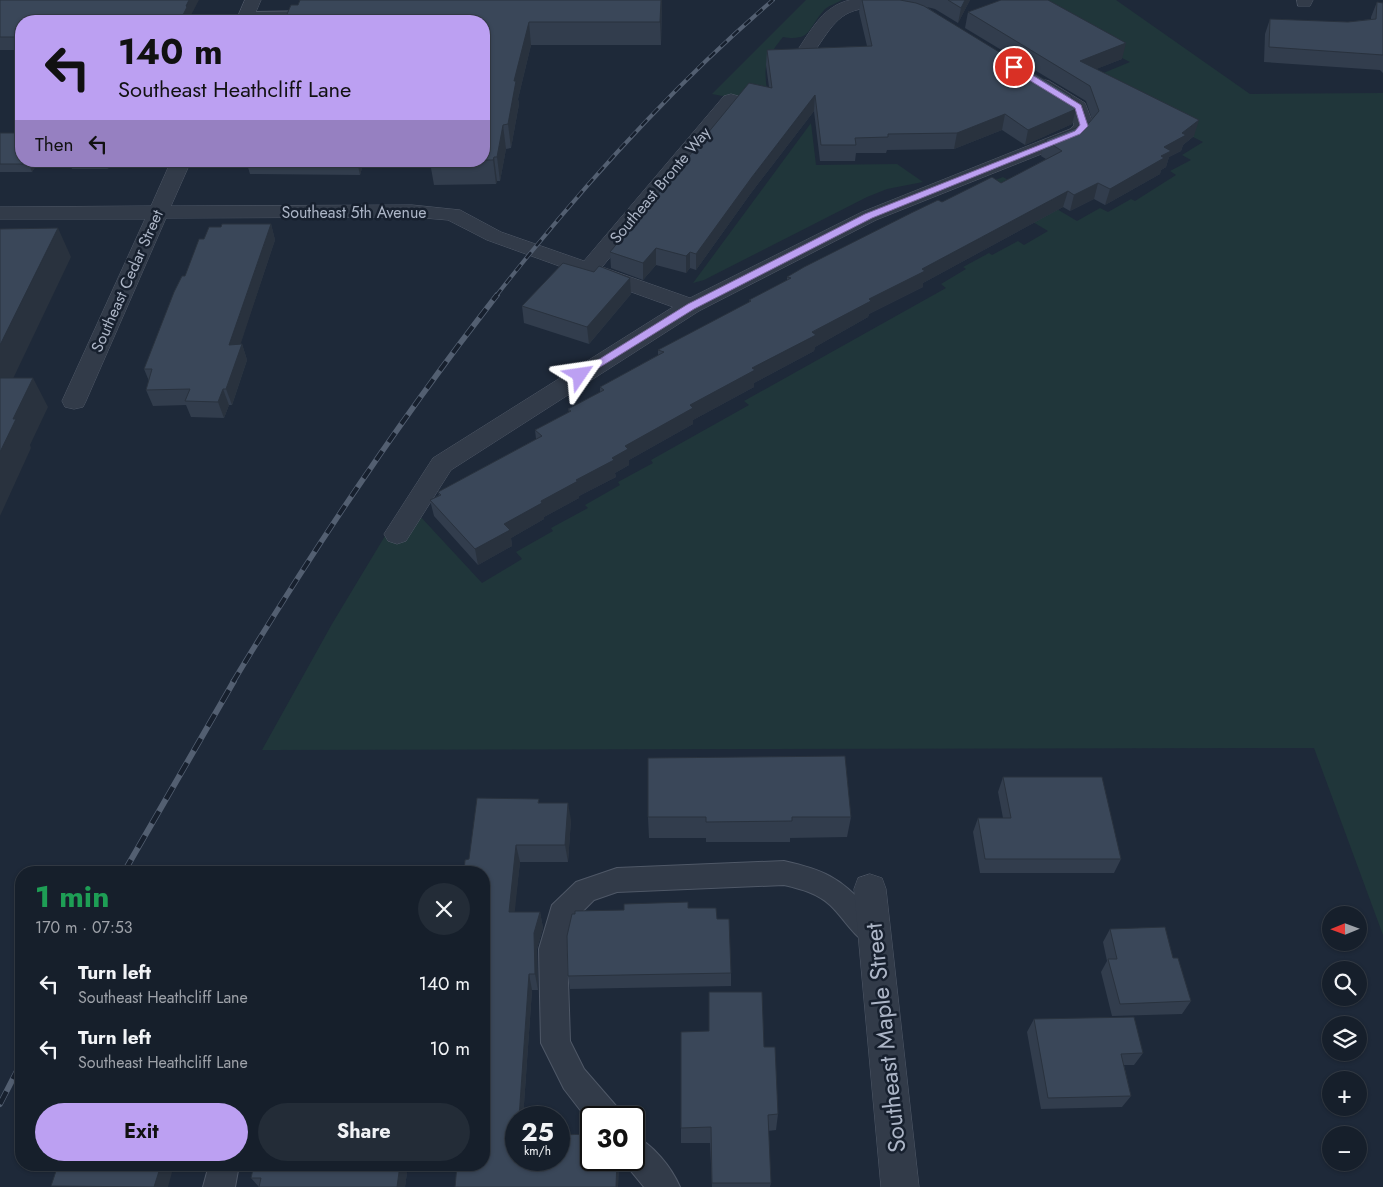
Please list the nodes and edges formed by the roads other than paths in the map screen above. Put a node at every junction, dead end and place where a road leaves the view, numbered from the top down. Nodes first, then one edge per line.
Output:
1 (920, 11) edge
2 (248, 12) edge
3 (332, 15) edge
4 (808, 48) edge
5 (1022, 72) edge
6 (731, 100) dead end
7 (178, 167) edge
8 (0, 213) edge
9 (158, 213) junction
10 (589, 269) junction
11 (691, 306) junction
12 (74, 401) dead end
13 (397, 534) dead end
14 (870, 888) dead end
15 (875, 935) junction
16 (596, 1106) edge
17 (645, 1164) edge
18 (223, 1171) edge
19 (219, 1187) edge
20 (664, 1187) edge
21 (900, 1187) edge

1 - 4 street
2 - 3 lane
5 - 11 street
6 - 10 street, Southeast Bronte Way
7 - 9 street, Southeast Cedar Street
8 - 9 street, Southeast 5th Avenue
9 - 10 street, Southeast 5th Avenue
9 - 12 street, Southeast Cedar Street
10 - 11 street, Southeast 5th Avenue
11 - 13 street
14 - 15 street, Southeast Maple Street
15 - 16 lane
15 - 21 street, Southeast Maple Street
17 - 20 lane
18 - 19 lane

